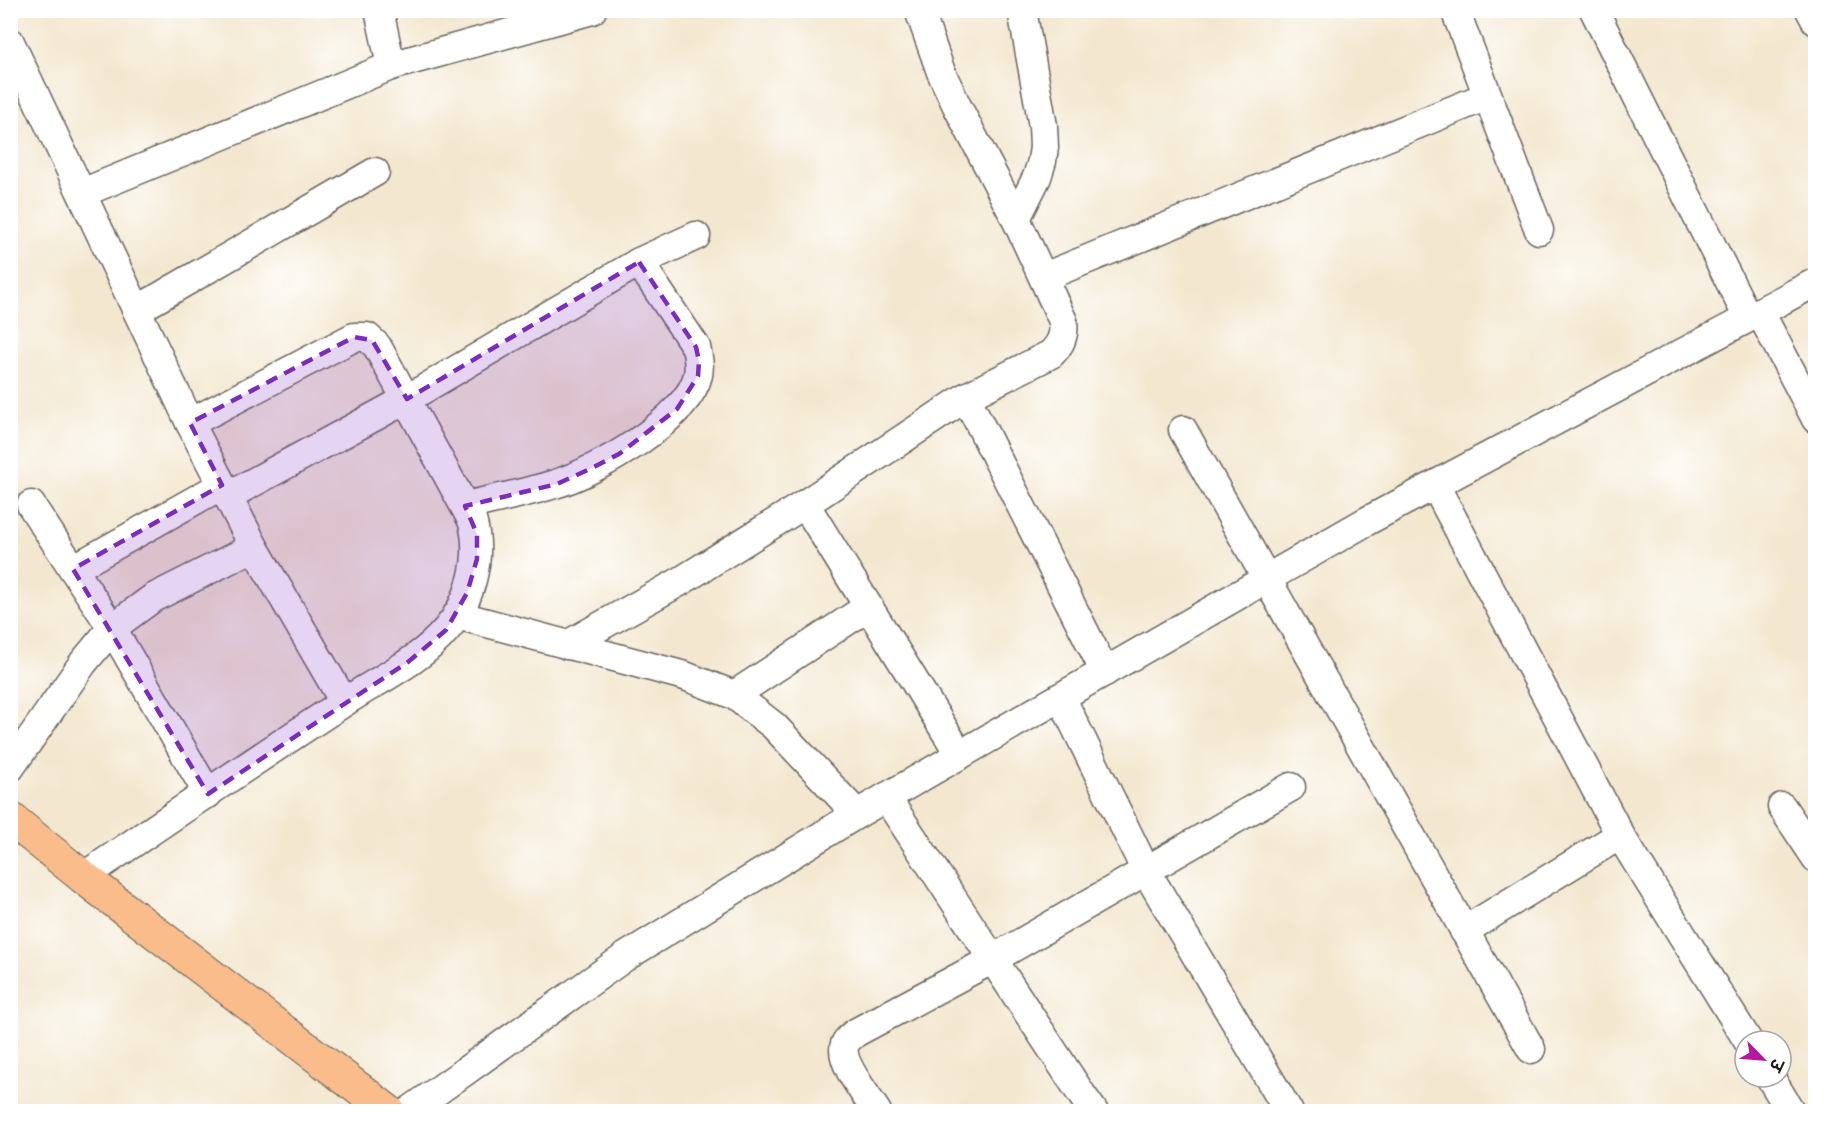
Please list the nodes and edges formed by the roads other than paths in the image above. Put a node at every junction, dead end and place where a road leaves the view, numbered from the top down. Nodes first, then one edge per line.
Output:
1 (379, 10) edge
2 (592, 10) edge
3 (919, 10) edge
4 (1022, 10) edge
5 (1455, 10) edge
6 (1594, 10) edge
7 (1810, 10) edge
8 (524, 20) edge
9 (1815, 21) edge
10 (10, 42) edge
11 (391, 66) junction
12 (1487, 96) junction
13 (375, 172) dead end
14 (82, 193) junction
15 (1016, 219) junction
16 (1539, 231) dead end
17 (696, 236) dead end
18 (639, 262) junction
19 (1044, 277) junction
20 (1815, 282) edge
21 (137, 310) junction
22 (1754, 315) junction
23 (966, 397) junction
24 (406, 399) junction
25 (1815, 419) edge
26 (190, 423) junction
27 (1183, 430) dead end
28 (1435, 485) junction
29 (225, 490) junction
30 (805, 504) junction
31 (32, 505) dead end
32 (465, 506) junction
33 (254, 547) junction
34 (73, 569) junction
35 (1266, 579) junction
36 (868, 607) junction
37 (457, 615) junction
38 (112, 628) junction
39 (567, 645) junction
40 (1105, 672) junction
41 (734, 695) junction
42 (1061, 697) junction
43 (344, 702) junction
44 (960, 755) junction
45 (10, 768) edge
46 (1291, 787) dead end
47 (208, 794) junction
48 (886, 797) junction
49 (1782, 807) dead end
50 (857, 814) junction
51 (10, 818) edge
52 (1620, 835) junction
53 (1815, 858) edge
54 (1146, 871) junction
55 (83, 877) junction
56 (1464, 931) junction
57 (993, 959) junction
58 (1741, 1029) edge
59 (1532, 1049) dead end
60 (1777, 1089) edge
61 (389, 1112) edge
62 (408, 1112) edge
63 (877, 1112) edge
64 (1094, 1112) edge
65 (1288, 1112) edge
66 (1791, 1112) edge

1 - 11 street
2 - 8 street
3 - 15 street
4 - 15 street
5 - 12 street
6 - 22 street
7 - 9 street
8 - 11 street
10 - 14 street
11 - 14 street
12 - 16 street
12 - 19 street
13 - 21 street
14 - 21 street
15 - 19 street
17 - 18 street
18 - 24 street
18 - 32 street
19 - 23 street
20 - 22 street
21 - 26 street
22 - 25 street
22 - 28 street
23 - 30 street
23 - 40 street
24 - 26 street
24 - 29 street
24 - 32 street
26 - 29 street
27 - 35 street
28 - 35 street
28 - 52 street
29 - 33 street
29 - 34 street
30 - 36 street
30 - 39 street
31 - 34 street
32 - 37 street
33 - 38 street
33 - 43 street
34 - 38 street
35 - 40 street
35 - 56 street
36 - 41 street
36 - 44 street
37 - 39 street
37 - 43 street
38 - 45 street
38 - 47 street
39 - 41 street
40 - 42 street
41 - 50 street
42 - 44 street
42 - 54 street
43 - 47 street
44 - 48 street
46 - 54 street
47 - 55 street
48 - 50 street
48 - 57 street
49 - 53 street
50 - 62 street
51 - 55 main road
52 - 56 street
52 - 58 street
54 - 57 street
54 - 65 street
55 - 61 main road
56 - 59 street
57 - 63 street
57 - 64 street
60 - 66 street

